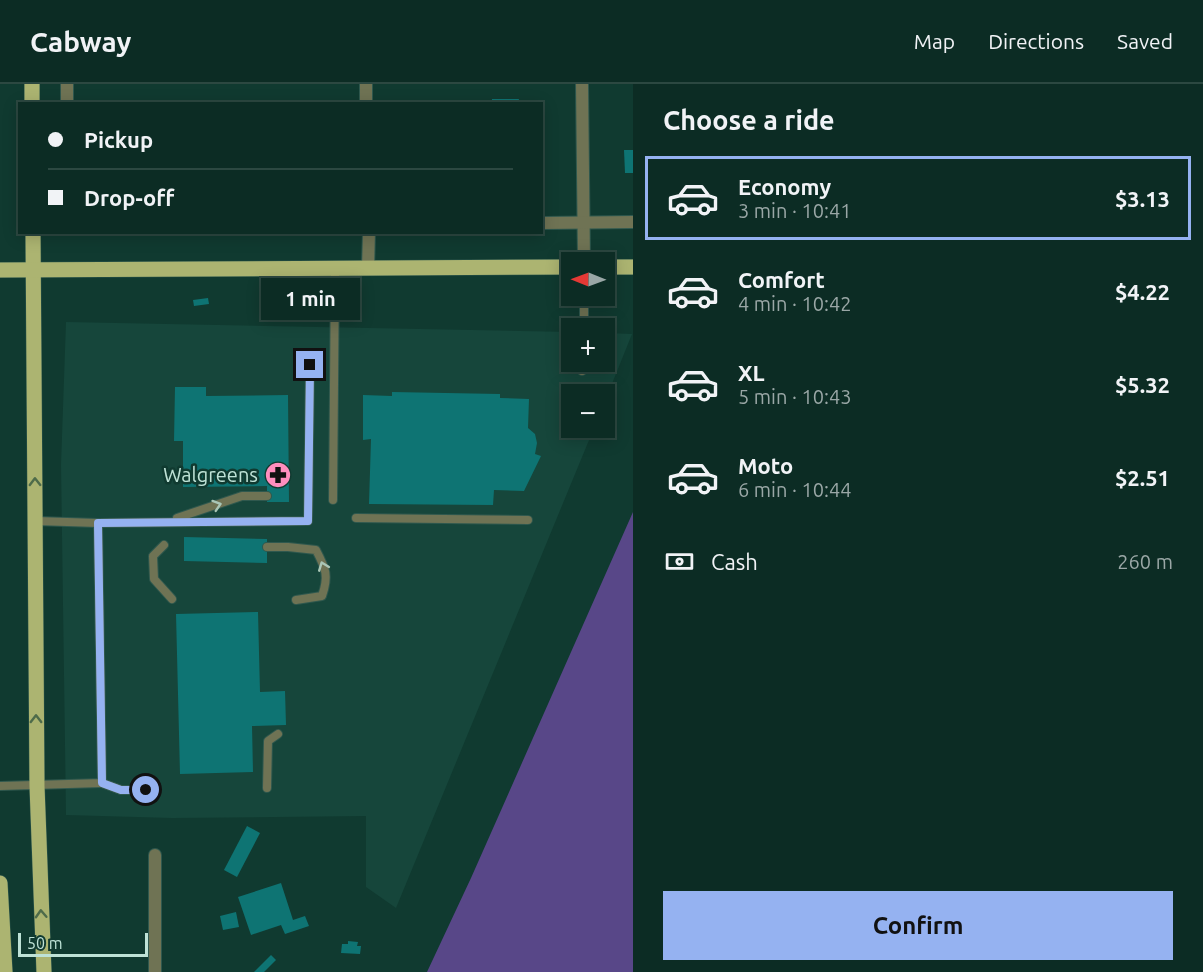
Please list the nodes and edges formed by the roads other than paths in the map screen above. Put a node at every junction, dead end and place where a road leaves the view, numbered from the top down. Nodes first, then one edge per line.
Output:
1 (32, 84) edge
2 (67, 84) edge
3 (366, 84) edge
4 (582, 84) edge
5 (32, 102) edge
6 (67, 102) edge
7 (366, 102) edge
8 (584, 222) junction
9 (633, 222) edge
10 (543, 223) edge
11 (33, 234) edge
12 (369, 234) edge
13 (584, 252) edge
14 (561, 267) edge
15 (615, 267) edge
16 (633, 267) edge
17 (368, 268) junction
18 (335, 269) junction
19 (0, 270) edge
20 (33, 270) junction
21 (310, 365) dead end
22 (267, 496) dead end
23 (333, 500) dead end
24 (356, 518) dead end
25 (528, 520) dead end
26 (36, 521) junction
27 (168, 521) junction
28 (98, 523) junction
29 (164, 545) dead end
30 (267, 547) dead end
31 (172, 599) dead end
32 (296, 600) dead end
33 (279, 734) dead end
34 (102, 783) junction
35 (0, 786) edge
36 (37, 786) junction
37 (267, 788) dead end
38 (146, 790) dead end
39 (154, 855) dead end
40 (0, 883) edge
41 (5, 972) edge
42 (44, 972) edge
43 (155, 972) edge

1 - 5 main road
2 - 6 street
3 - 7 street
4 - 8 street
8 - 9 street
8 - 10 street
8 - 13 street
11 - 20 main road
12 - 17 street
14 - 17 main road
15 - 16 main road
17 - 18 main road
18 - 20 main road
18 - 23 lane
19 - 20 main road
26 -> 20 main road
21 - 27 lane
27 -> 22 lane
24 - 25 lane
26 - 28 lane
36 -> 26 main road
27 - 28 lane
28 - 34 lane
29 - 31 lane
32 -> 30 lane
33 - 37 lane
34 - 36 lane
34 - 38 lane
35 - 36 lane
42 -> 36 main road
39 - 43 street
40 - 41 main road

